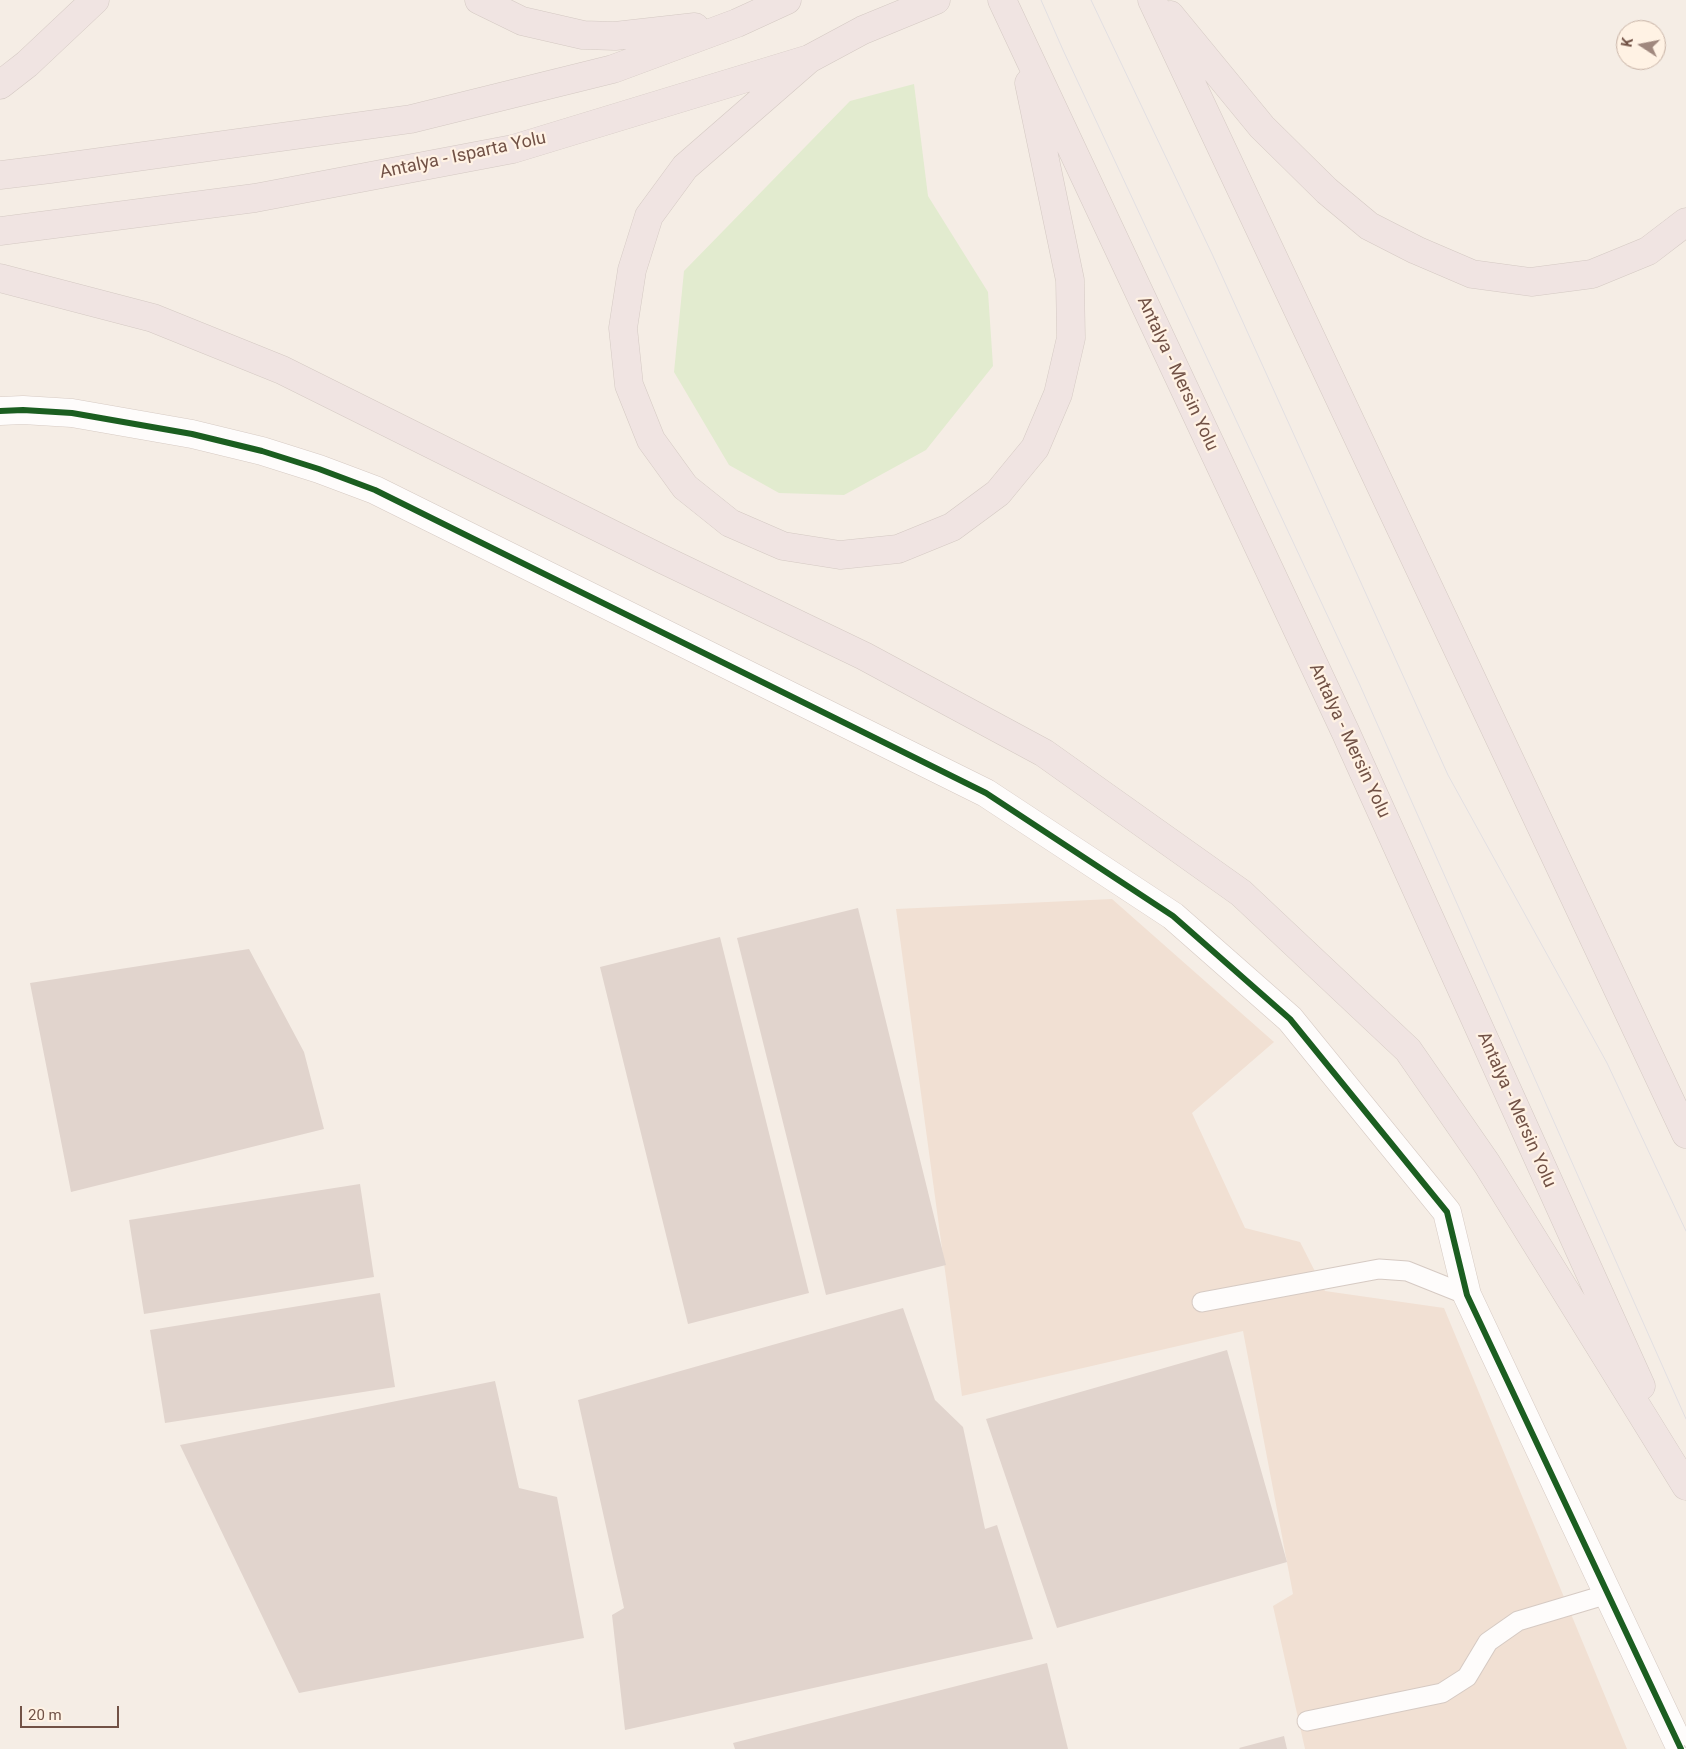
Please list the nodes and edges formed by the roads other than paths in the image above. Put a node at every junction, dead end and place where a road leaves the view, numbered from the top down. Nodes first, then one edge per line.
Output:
1 (95, 0) edge
2 (479, 0) edge
3 (787, 0) edge
4 (936, 0) edge
5 (1002, 0) edge
6 (1152, 0) edge
7 (1158, 0) edge
8 (737, 22) junction
9 (1019, 38) junction
10 (809, 59) junction
11 (0, 85) edge
12 (0, 175) edge
13 (1686, 222) edge
14 (0, 231) edge
15 (0, 278) edge
16 (0, 411) edge
17 (1686, 1134) edge
18 (1467, 1295) junction
19 (1202, 1302) dead end
20 (1686, 1486) edge
21 (1608, 1594) junction
22 (1307, 1720) dead end
23 (1681, 1749) edge

1 - 11 highway
2 - 8 highway
3 - 8 highway
4 - 10 highway, Antalya - Isparta Yolu
5 - 9 highway, Antalya - Mersin Yolu
6 - 17 highway
7 - 13 highway
8 - 12 highway
9 - 10 highway
9 - 20 highway, Antalya - Mersin Yolu
10 - 14 highway, Antalya - Isparta Yolu
15 - 20 highway
16 - 18 street
18 - 19 lane
18 - 21 street
21 - 22 lane
21 - 23 street

